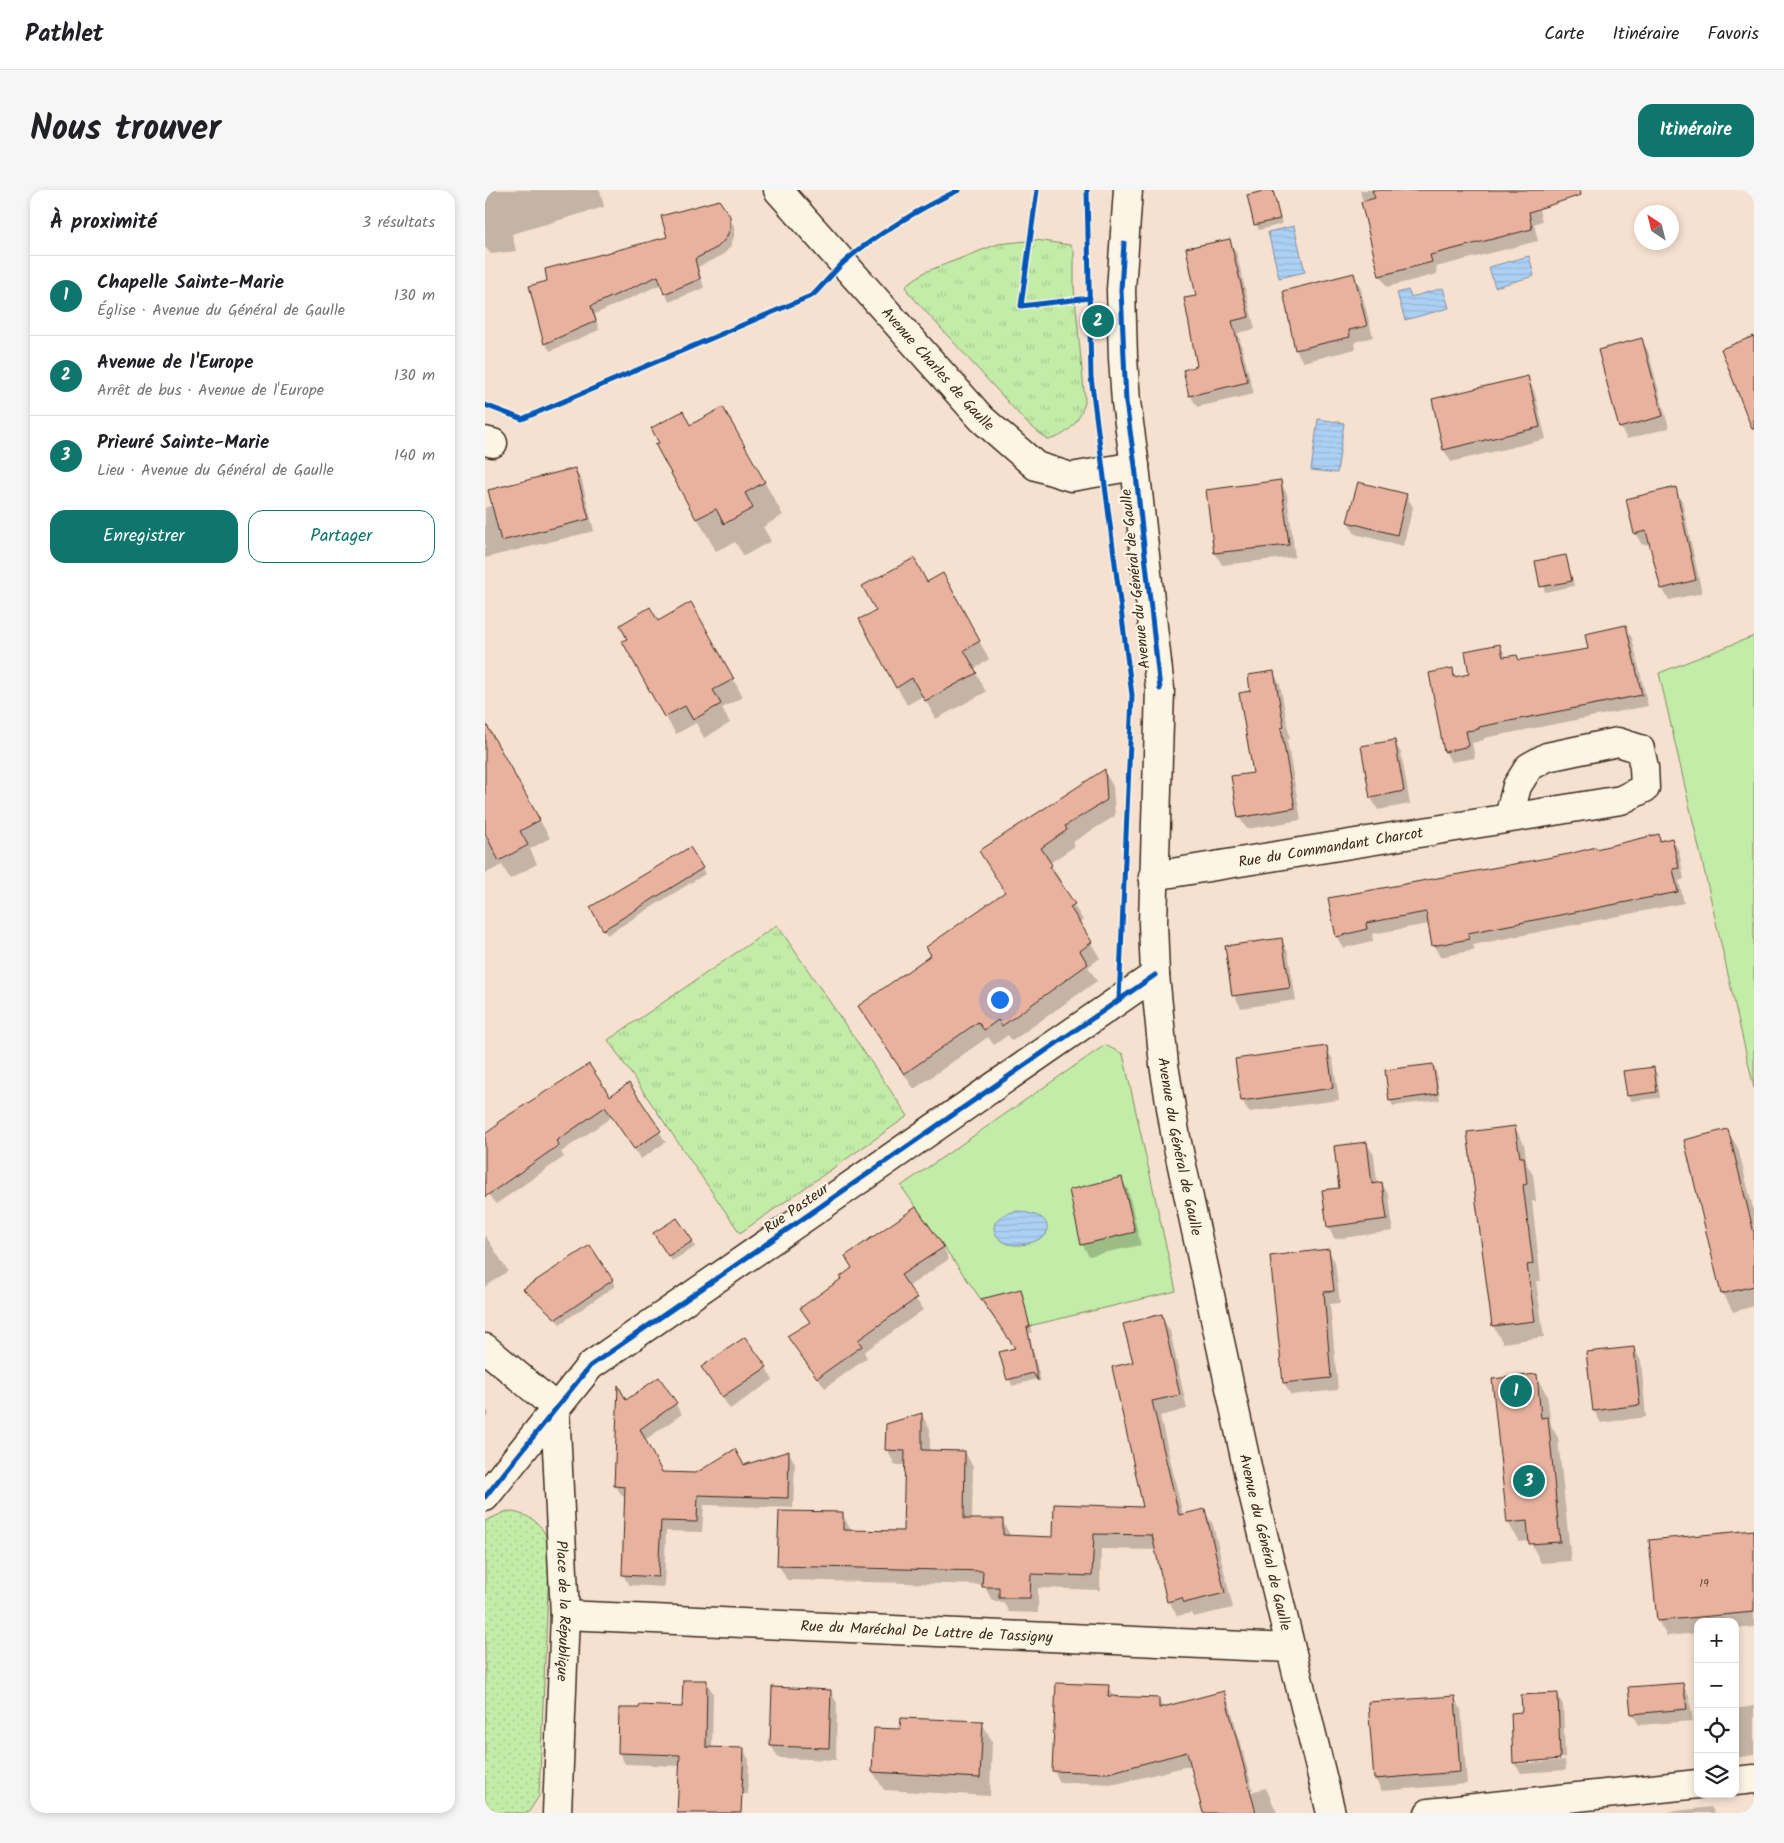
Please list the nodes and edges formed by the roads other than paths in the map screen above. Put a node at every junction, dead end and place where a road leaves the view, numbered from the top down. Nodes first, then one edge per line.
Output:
1 (777, 190) edge
2 (1129, 190) edge
3 (1135, 466) junction
4 (1509, 817) junction
5 (1153, 876) junction
6 (1155, 975) junction
7 (485, 1348) edge
8 (555, 1407) junction
9 (485, 1497) edge
10 (565, 1615) junction
11 (1291, 1648) junction
12 (1754, 1778) edge
13 (1739, 1780) edge
14 (1694, 1784) edge
15 (557, 1813) edge
16 (1331, 1813) edge
17 (1429, 1813) edge

1 - 3 street, Avenue Charles de Gaulle
2 - 3 street, Avenue du Général de Gaulle
3 - 5 street, Avenue du Général de Gaulle
4 - 4 street, Rue du Commandant Charcot
4 - 5 street, Rue du Commandant Charcot
5 - 6 street, Avenue du Général de Gaulle
6 - 8 street, Rue Pasteur
6 - 11 street, Avenue du Général de Gaulle
7 - 8 street
8 - 9 street, Rue Pasteur
8 - 10 street, Place de la République
10 - 11 street, Rue du Maréchal De Lattre de Tassigny
10 - 15 street, Place de la République
11 - 16 street, Avenue du Général de Gaulle
12 - 13 street
14 - 17 street

